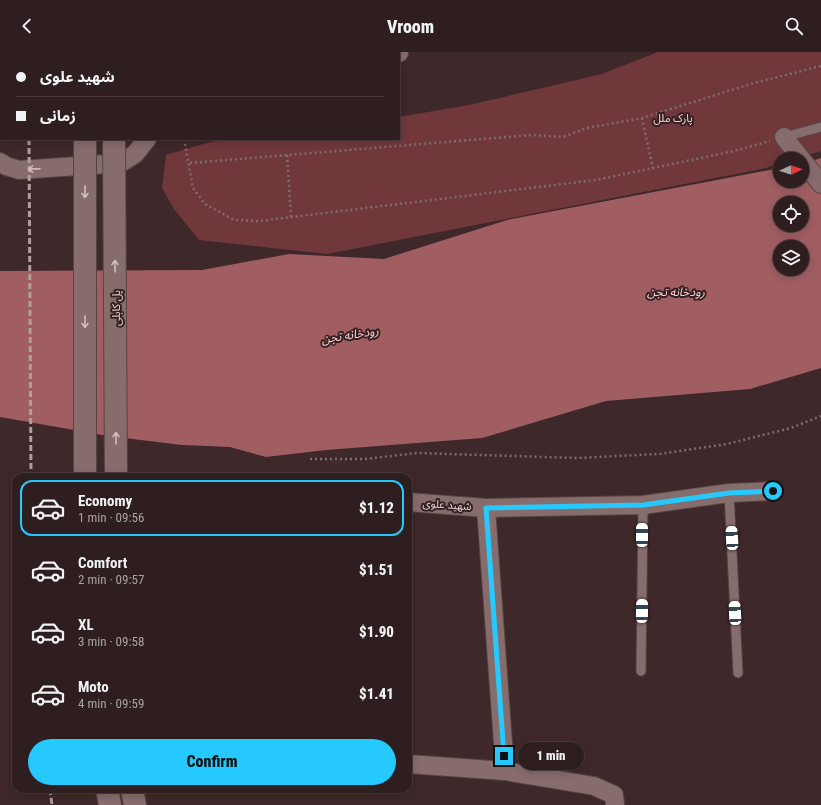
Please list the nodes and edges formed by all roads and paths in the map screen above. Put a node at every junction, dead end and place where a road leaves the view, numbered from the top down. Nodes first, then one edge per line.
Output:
1 (821, 66) edge
2 (642, 118) junction
3 (821, 127) edge
4 (784, 136) junction
5 (85, 140) edge
6 (114, 140) edge
7 (146, 140) edge
8 (184, 140) edge
9 (797, 152) edge
10 (287, 155) junction
11 (0, 162) edge
12 (190, 163) junction
13 (809, 168) edge
14 (653, 169) junction
15 (821, 184) edge
16 (291, 217) junction
17 (821, 416) edge
18 (310, 458) dead end
19 (85, 473) edge
20 (116, 473) edge
21 (773, 491) dead end
22 (729, 493) junction
23 (412, 502) edge
24 (643, 505) junction
25 (486, 508) junction
26 (641, 671) dead end
27 (738, 673) dead end
28 (412, 764) edge
29 (505, 771) junction
30 (108, 793) edge
31 (133, 793) edge
32 (110, 805) edge
33 (135, 805) edge
34 (615, 805) edge

1 - 2 path
2 - 10 path
2 - 14 path
3 - 4 lane
4 - 9 street
4 - 14 path
5 -> 19 main road, bridge
20 -> 6 main road, پل کابلی, bridge
7 -> 11 street
8 - 12 path
10 - 12 path
10 - 16 path
12 - 16 path
13 - 15 street
14 - 16 path
17 - 18 path
21 - 22 street, شهید علوی
22 - 24 street, شهید علوی
22 - 27 lane
23 - 25 street, شهید علوی
24 - 25 street, شهید علوی
24 - 26 lane
25 - 29 street
28 - 29 street
29 - 34 street
30 - 32 main road
31 - 33 main road

